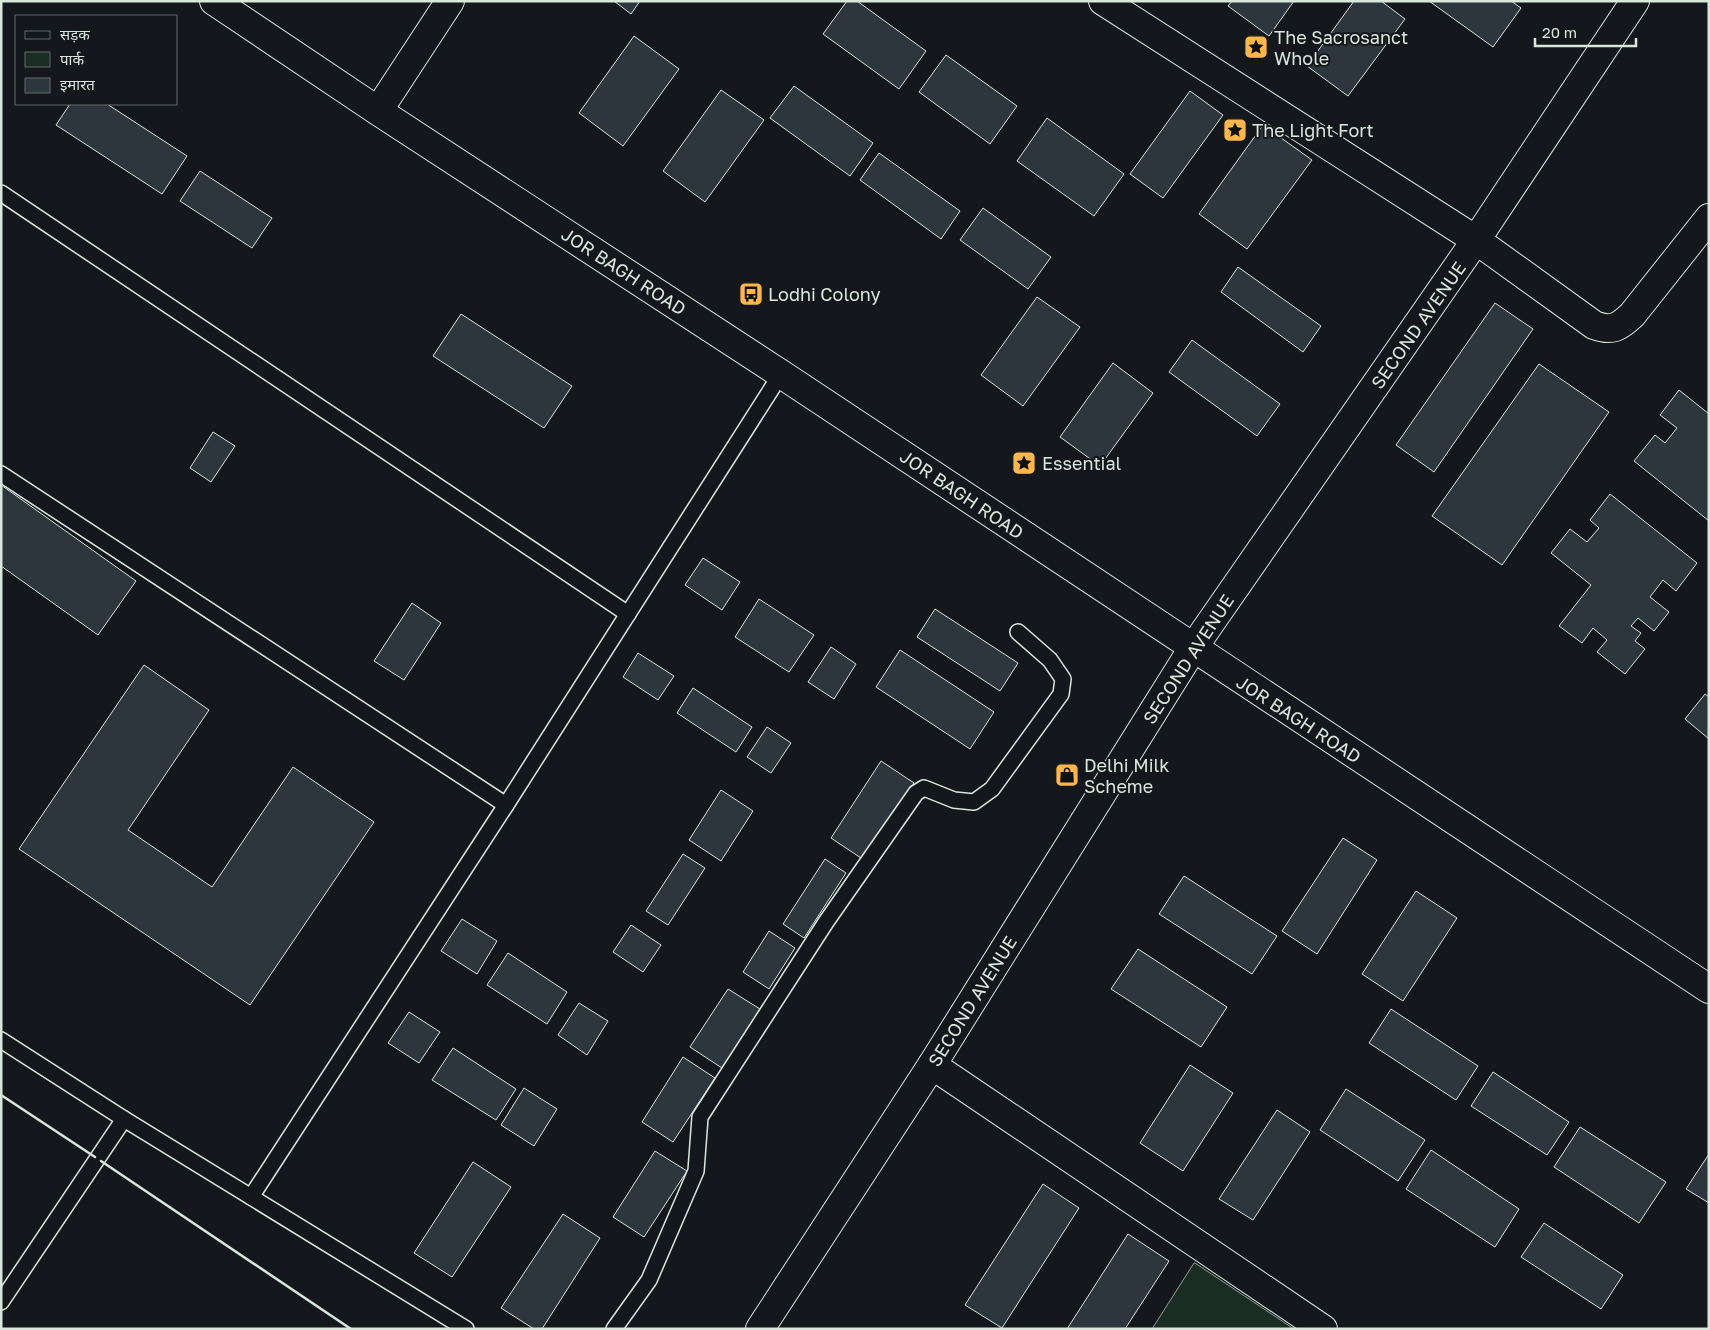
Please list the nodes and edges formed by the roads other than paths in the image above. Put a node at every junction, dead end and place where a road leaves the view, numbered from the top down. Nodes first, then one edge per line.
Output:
1 (214, 1) edge
2 (450, 1) edge
3 (1103, 1) edge
4 (1635, 1) edge
5 (378, 111) junction
6 (1, 193) edge
7 (1709, 218) edge
8 (1476, 240) junction
9 (781, 374) junction
10 (1, 474) edge
11 (628, 614) junction
12 (1018, 632) dead end
13 (1193, 648) junction
14 (506, 805) junction
15 (1709, 989) edge
16 (1, 1040) edge
17 (932, 1065) junction
18 (124, 1119) junction
19 (251, 1197) junction
20 (7, 1279) edge
21 (1, 1302) edge
22 (466, 1329) edge
23 (614, 1329) edge
24 (760, 1329) edge
25 (1323, 1329) edge

1 - 5 street, JOR BAGH ROAD
2 - 5 street
3 - 8 street
4 - 8 street, SECOND AVENUE
5 - 9 street, JOR BAGH ROAD
6 - 11 lane
7 - 8 street
8 - 13 street, SECOND AVENUE
9 - 11 lane
9 - 13 street, JOR BAGH ROAD
10 - 14 lane
11 - 14 lane
12 - 23 lane
13 - 15 street, JOR BAGH ROAD
13 - 17 street, SECOND AVENUE
14 - 19 lane
16 - 18 lane
17 - 24 street, SECOND AVENUE
17 - 25 street
18 - 19 lane
18 - 20 lane
19 - 22 lane
20 - 21 lane

